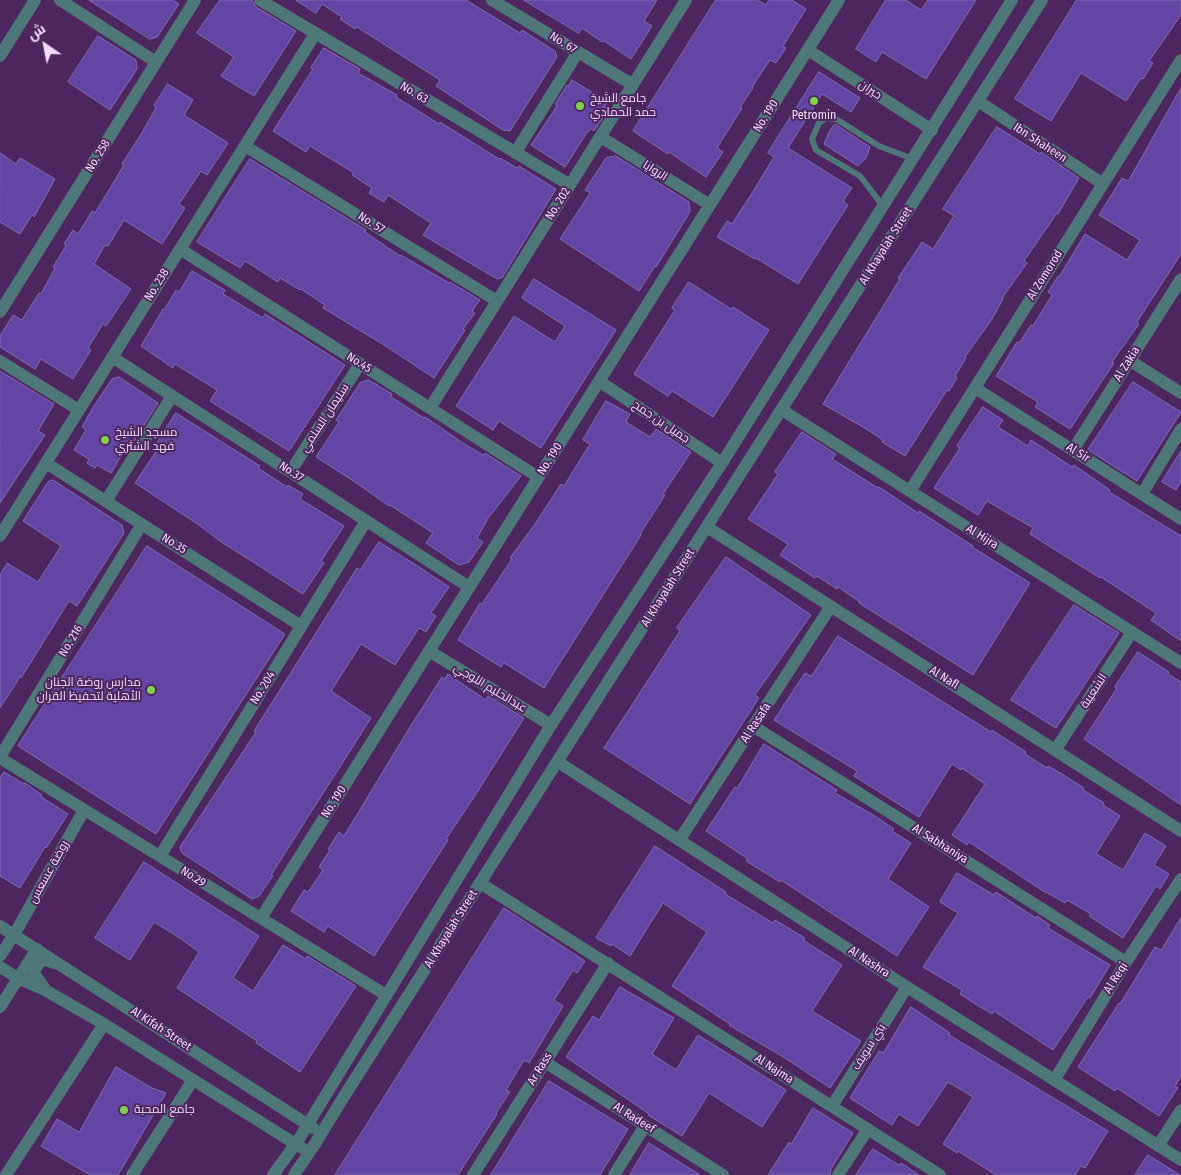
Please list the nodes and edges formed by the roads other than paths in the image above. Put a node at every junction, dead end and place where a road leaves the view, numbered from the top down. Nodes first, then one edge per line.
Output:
1 (35, 0) edge
2 (60, 0) edge
3 (195, 0) edge
4 (260, 0) edge
5 (492, 0) edge
6 (686, 0) edge
7 (839, 0) edge
8 (1012, 0) edge
9 (1042, 0) edge
10 (512, 5) edge
11 (315, 34) junction
12 (808, 50) junction
13 (578, 52) junction
14 (0, 56) edge
15 (1181, 60) edge
16 (156, 62) junction
17 (633, 85) junction
18 (978, 101) junction
19 (932, 130) junction
20 (601, 137) junction
21 (245, 146) junction
22 (514, 152) junction
23 (913, 159) junction
24 (1102, 184) junction
25 (570, 185) junction
26 (710, 205) junction
27 (883, 206) junction
28 (180, 249) junction
29 (1181, 279) edge
30 (497, 301) junction
31 (0, 312) edge
32 (112, 357) junction
33 (1129, 360) junction
34 (0, 361) edge
35 (360, 364) junction
36 (599, 381) junction
37 (975, 388) junction
38 (1181, 393) edge
39 (172, 396) junction
40 (430, 408) junction
41 (80, 410) junction
42 (782, 410) junction
43 (1181, 430) edge
44 (1073, 450) junction
45 (46, 463) junction
46 (722, 463) junction
47 (290, 472) junction
48 (538, 477) junction
49 (910, 491) junction
50 (1142, 494) junction
51 (106, 501) junction
52 (1181, 519) edge
53 (366, 521) junction
54 (142, 524) junction
55 (707, 527) junction
56 (0, 536) edge
57 (470, 587) junction
58 (831, 606) junction
59 (301, 626) junction
60 (1132, 632) junction
61 (610, 636) junction
62 (629, 650) junction
63 (429, 651) junction
64 (1181, 663) edge
65 (578, 685) junction
66 (594, 705) junction
67 (551, 725) junction
68 (754, 726) junction
69 (1056, 749) junction
70 (0, 757) edge
71 (558, 762) junction
72 (84, 810) junction
73 (1181, 830) edge
74 (680, 839) junction
75 (160, 856) junction
76 (1181, 879) edge
77 (480, 883) junction
78 (261, 918) junction
79 (0, 928) edge
80 (14, 934) junction
81 (0, 949) edge
82 (37, 949) junction
83 (0, 956) edge
84 (1126, 962) junction
85 (608, 963) junction
86 (62, 966) junction
87 (0, 967) edge
88 (18, 978) junction
89 (907, 987) junction
90 (45, 990) junction
91 (386, 996) junction
92 (0, 1007) edge
93 (104, 1024) junction
94 (545, 1062) junction
95 (1055, 1079) junction
96 (192, 1080) junction
97 (330, 1088) junction
98 (343, 1098) junction
99 (832, 1106) junction
100 (1181, 1110) edge
101 (308, 1124) junction
102 (645, 1126) junction
103 (868, 1129) junction
104 (322, 1133) junction
105 (296, 1144) junction
106 (1158, 1146) junction
107 (310, 1152) junction
108 (1181, 1160) edge
109 (705, 1170) edge
110 (6, 1175) edge
111 (132, 1175) edge
112 (273, 1175) edge
113 (293, 1175) edge
114 (473, 1175) edge
115 (614, 1175) edge
116 (723, 1175) edge
117 (838, 1175) edge
118 (940, 1175) edge

1 - 14 street
2 - 16 street
3 - 16 street, No. 258
4 - 11 street, No. 63
5 - 10 street, No. 67
6 - 17 street, No. 202
7 - 12 street, No. 190
8 - 19 street, Al Khayalah Street
9 - 18 street, Al Khayalah Street
10 - 13 street, No. 67
11 - 21 street, No. 238
11 - 22 street, No. 63
12 - 19 street, حيران
12 - 26 street, No. 190
13 - 17 street, No. 67
13 - 22 street
15 - 24 street, Al Zomorod
16 - 31 street, No. 258
17 - 20 street, No. 202
18 - 24 street, Ibn Shaheen
18 - 42 street, Al Khayalah Street
19 - 23 street, Al Khayalah Street
20 - 25 street, No. 202
20 - 26 street, الروايا
21 - 28 street, No. 238
21 - 30 street, No. 57
22 - 25 street, No. 63
23 - 27 street, Al Khayalah Street
23 - 27 lane
24 - 37 street, Al Zomorod
25 - 30 street, No. 202
26 - 36 street, No. 190
27 - 46 street, Al Khayalah Street
28 - 32 street, No. 238
28 - 35 street, No.45
29 - 33 street, Al Zakia
30 - 40 street, No. 202
32 - 39 street, No.37
32 - 41 street, No. 238
33 - 38 street
33 - 44 street, Al Zakia
34 - 41 street
35 - 40 street, No.45
35 - 47 street, سليمان السلمي
36 - 46 street, جميل بن جمح
36 - 48 street, No. 190
37 - 44 street, Al Sir
37 - 49 street, Al Zomorod
39 - 47 street, No.37
39 - 51 street
40 - 48 street, No.45
41 - 45 street, No. 238
42 - 49 street, Al Hijra
42 - 55 street, Al Khayalah Street
43 - 50 street
44 - 50 street, Al Sir
45 - 51 street, No.35
45 - 56 street, No. 238
46 - 61 street, Al Khayalah Street
47 - 53 street, No.37
48 - 57 street, No. 190
49 - 60 street, Al Hijra
50 - 52 street, Al Sir
51 - 54 street, No.35
53 - 57 street, No.37
53 - 59 street, No. 204
54 - 59 street, No.35
54 - 70 street, No. 216
55 - 58 street, Al Nafl
55 - 62 street, Al Khayalah Street
57 - 63 street, No. 190
58 - 68 street, Al Rasafa
58 - 69 street, Al Nafl
59 - 75 street, No. 204
60 - 64 street, Al Hijra
60 - 69 street, الشعيبة
61 - 62 street
61 - 65 street, Al Khayalah Street
62 - 66 street, Al Khayalah Street
63 - 67 street, عبدالحليم اللوجي
63 - 78 street, No. 190
65 - 66 street
65 - 67 street, Al Khayalah Street
66 - 71 street, Al Khayalah Street
67 - 91 street, Al Khayalah Street
68 - 74 street, Al Rasafa
68 - 84 street, Al Sabhaniya
69 - 73 street, Al Nafl
70 - 72 street, No.29
71 - 74 street, Al Nashra
71 - 77 street, Al Khayalah Street
72 - 75 street, No.29
72 - 80 street, روضة عسعس
74 - 89 street, Al Nashra
75 - 78 street, No.29
76 - 84 street, Al Reqi
77 - 85 street, Al Najma
77 - 98 street, Al Khayalah Street
78 - 91 street, No.29
79 - 80 street, Al Kifah Street
79 - 81 street
80 - 82 street, Al Kifah Street
80 - 83 street, روضة عسعس
82 - 86 street, Al Kifah Street
82 - 88 street
84 - 95 street, Al Reqi
85 - 94 street, Ar Rass
85 - 99 street, Al Najma
86 - 90 street
86 - 101 street, Al Kifah Street
87 - 88 street, Al Kifah Street
88 - 90 street, Al Kifah Street
88 - 92 street
89 - 95 street, Al Nashra
89 - 99 street, بني سويف
90 - 93 street, Al Kifah Street
91 - 97 street, Al Khayalah Street
93 - 96 street, Al Kifah Street
93 - 110 street
94 - 102 street, Al Radeef
94 - 114 street, Ar Rass
95 - 106 street, Al Nashra
96 - 105 street, Al Kifah Street
96 - 111 street
97 - 98 street
97 - 101 street, Al Khayalah Street
98 - 104 street, Al Khayalah Street
99 - 103 street, Al Najma
100 - 106 street
101 - 104 street, Al Kifah Street
101 - 105 street, Al Khayalah Street
102 - 109 street, Al Radeef
102 - 115 street
103 - 117 street
103 - 118 street, Al Najma
104 - 107 street, Al Khayalah Street
105 - 107 street, Al Kifah Street
105 - 112 street, Al Khayalah Street
106 - 108 street, Al Nashra
107 - 113 street, Al Khayalah Street
109 - 116 street, Al Radeef
112 - 113 street

